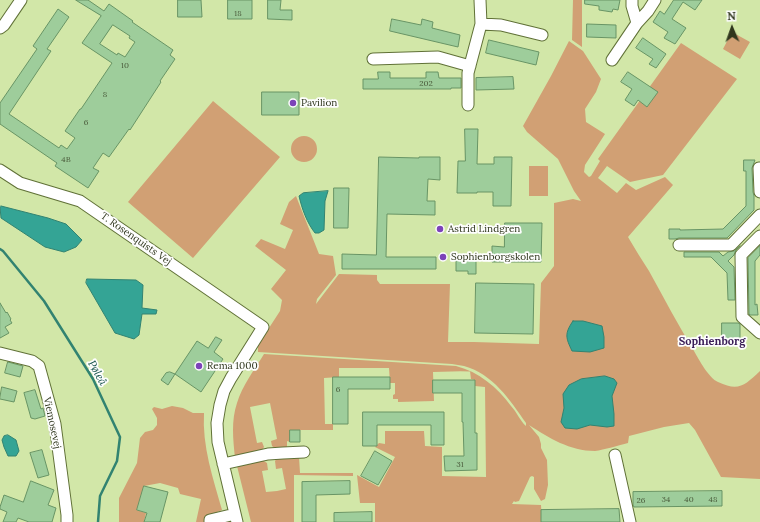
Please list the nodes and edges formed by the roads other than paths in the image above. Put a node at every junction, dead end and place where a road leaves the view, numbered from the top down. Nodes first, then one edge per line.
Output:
1 (21, 0) edge
2 (480, 0) edge
3 (632, 0) edge
4 (655, 0) edge
5 (637, 23) junction
6 (481, 24) junction
7 (0, 28) edge
8 (542, 35) dead end
9 (373, 59) dead end
10 (612, 60) dead end
11 (470, 66) junction
12 (468, 105) dead end
13 (759, 168) edge
14 (0, 170) edge
15 (760, 192) edge
16 (760, 215) edge
17 (760, 236) edge
18 (679, 245) dead end
19 (724, 245) junction
20 (741, 262) junction
21 (760, 333) edge
22 (0, 353) edge
23 (304, 452) dead end
24 (615, 455) dead end
25 (223, 464) junction
26 (236, 518) edge
27 (67, 522) edge
28 (210, 522) edge
29 (630, 522) edge

1 - 7 street
2 - 6 street
3 - 5 street
4 - 5 street
5 - 10 street
6 - 8 street
6 - 11 street
9 - 11 street
11 - 12 street
13 - 15 street
14 - 25 street, T. Rosenquists Vej
16 - 19 street
17 - 20 street
18 - 19 street
19 - 20 street
20 - 21 street
22 - 27 street, Viemosevej
23 - 25 street
24 - 29 street
25 - 26 street
26 - 28 street

